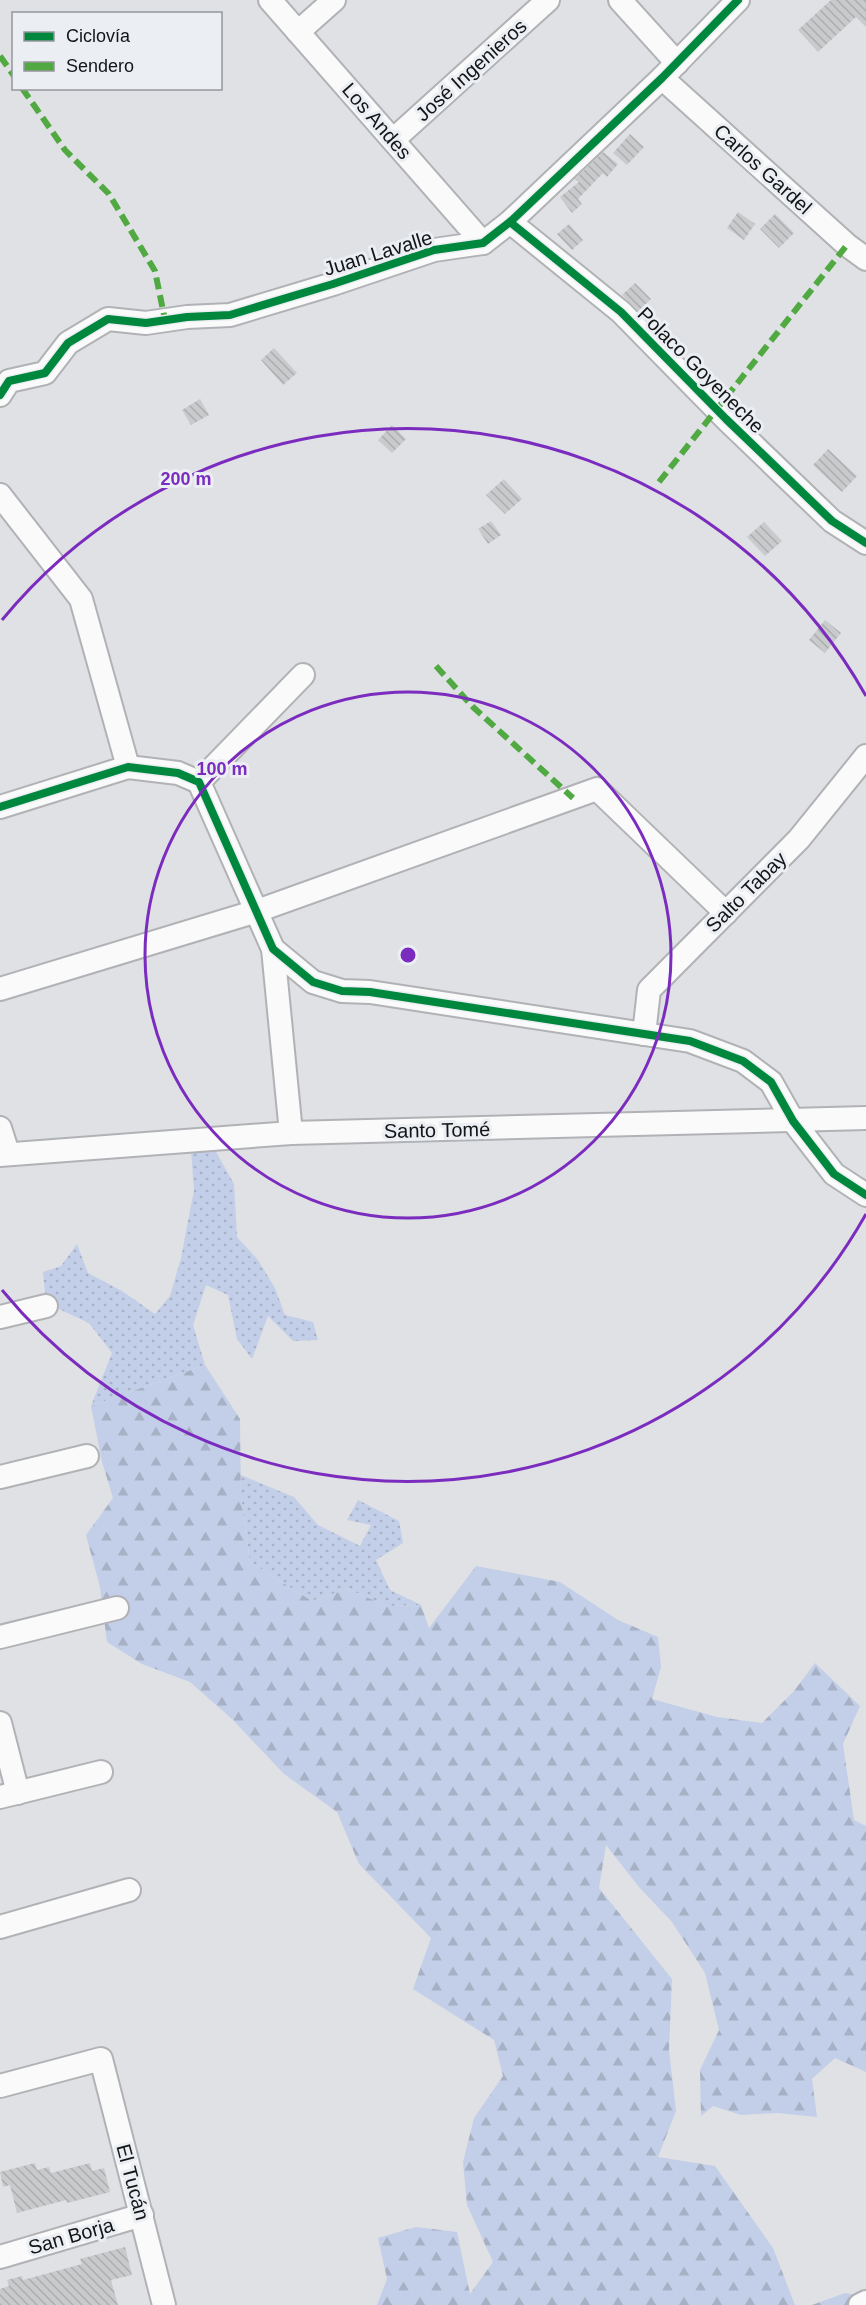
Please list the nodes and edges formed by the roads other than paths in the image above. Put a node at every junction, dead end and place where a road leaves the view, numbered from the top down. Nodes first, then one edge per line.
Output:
1 (270, 0) edge
2 (334, 0) edge
3 (548, 0) edge
4 (620, 0) edge
5 (738, 0) edge
6 (298, 32) junction
7 (670, 70) junction
8 (393, 141) junction
9 (510, 222) junction
10 (483, 243) junction
11 (866, 259) edge
12 (0, 395) edge
13 (0, 495) edge
14 (866, 543) edge
15 (303, 675) dead end
16 (866, 756) edge
17 (128, 767) junction
18 (199, 782) junction
19 (0, 807) edge
20 (257, 911) junction
21 (726, 913) junction
22 (273, 949) junction
23 (0, 990) edge
24 (644, 1034) junction
25 (866, 1118) edge
26 (793, 1121) junction
27 (0, 1128) edge
28 (291, 1133) junction
29 (4, 1154) edge
30 (866, 1195) edge
31 (46, 1306) dead end
32 (0, 1317) edge
33 (87, 1456) dead end
34 (0, 1477) edge
35 (117, 1608) dead end
36 (0, 1637) edge
37 (0, 1723) edge
38 (101, 1772) dead end
39 (9, 1795) edge
40 (129, 1890) dead end
41 (0, 1927) edge
42 (0, 2086) edge
43 (142, 2215) junction
44 (0, 2257) edge
45 (866, 2302) edge
46 (164, 2305) edge
47 (860, 2305) edge

1 - 6 street, Los Andes
2 - 6 street
3 - 8 street, José Ingenieros
4 - 7 street, Carlos Gardel
5 - 7 street, Juan Lavalle
6 - 8 street, Los Andes
7 - 9 street, Juan Lavalle
7 - 11 street, Carlos Gardel
8 - 10 street, Los Andes
9 - 10 street, Juan Lavalle
9 - 14 street, Polaco Goyeneche
10 - 12 street, Juan Lavalle
13 - 17 street
15 - 18 street
16 - 21 street, Salto Tabay
17 - 18 street
17 - 19 street
18 - 20 street
20 - 21 street
20 - 22 street
20 - 23 street
21 - 24 street, Salto Tabay
22 - 24 street
22 - 28 street
24 - 26 street
25 - 26 street, Santo Tomé
26 - 28 street, Santo Tomé
26 - 30 street
27 - 29 street
28 - 29 street, Santo Tomé
31 - 32 street
33 - 34 street
35 - 36 street
37 - 39 street
38 - 39 street
40 - 41 street
42 - 43 street, El Tucán
43 - 44 street, San Borja
43 - 46 street, El Tucán
45 - 47 street

